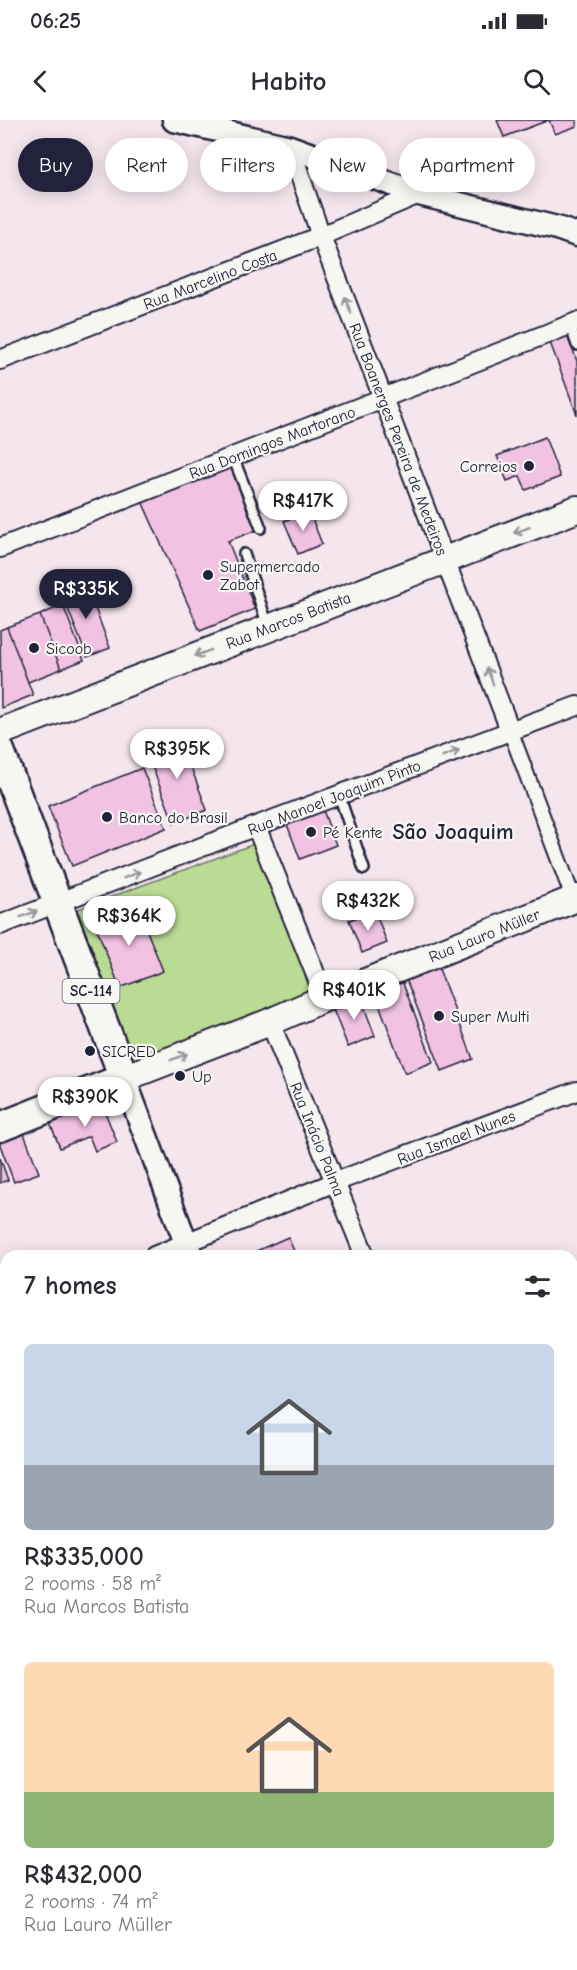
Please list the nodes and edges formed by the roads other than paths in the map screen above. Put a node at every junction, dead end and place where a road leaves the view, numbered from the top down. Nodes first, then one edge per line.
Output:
1 (174, 120) edge
2 (251, 138) edge
3 (296, 149) edge
4 (296, 164) edge
5 (419, 194) junction
6 (571, 228) edge
7 (321, 236) junction
8 (573, 324) edge
9 (577, 345) edge
10 (0, 360) edge
11 (384, 398) junction
12 (233, 457) junction
13 (577, 509) edge
14 (261, 528) dead end
15 (0, 548) edge
16 (244, 554) dead end
17 (446, 560) junction
18 (269, 628) junction
19 (577, 706) edge
20 (510, 730) junction
21 (0, 732) edge
22 (0, 751) edge
23 (339, 795) junction
24 (256, 826) junction
25 (364, 869) dead end
26 (576, 902) edge
27 (58, 903) junction
28 (0, 925) edge
29 (325, 998) junction
30 (270, 1022) junction
31 (124, 1078) junction
32 (577, 1091) edge
33 (0, 1127) edge
34 (335, 1182) junction
35 (189, 1249) edge
36 (363, 1250) edge

1 - 2 street
3 - 5 street
4 - 7 street, Rua Boanerges Pereira de Medeiros
5 - 6 street
5 - 7 street, Rua Marcelino Costa
7 - 10 street, Rua Marcelino Costa
11 -> 7 street, Rua Boanerges Pereira de Medeiros
8 - 9 lane
8 - 11 street, Rua Domingos Martorano
11 - 12 street, Rua Domingos Martorano
11 - 17 street, Rua Boanerges Pereira de Medeiros
12 - 14 lane
12 - 15 street, Rua Domingos Martorano
13 -> 17 main road, Rua Marcos Batista
16 - 18 lane
17 - 18 main road, Rua Marcos Batista
20 -> 17 street, Rua Boanerges Pereira de Medeiros
18 -> 21 main road, Rua Marcos Batista
19 - 20 street, Rua Manoel Joaquim Pinto
23 -> 20 street, Rua Manoel Joaquim Pinto
20 - 26 street
22 - 27 main road, SC-114
23 - 24 street, Rua Manoel Joaquim Pinto
23 - 25 lane
27 -> 24 street, Rua Manoel Joaquim Pinto
24 - 29 street
26 - 29 main road, Rua Lauro Müller
28 -> 27 street, Rua Manoel Joaquim Pinto
27 - 31 main road, SC-114
29 - 30 main road, Rua Lauro Müller
31 -> 30 main road, Rua Lauro Müller
30 - 34 street, Rua Inácio Palma
31 - 33 main road
31 - 35 street, SC-114
32 - 34 street, Rua Ismael Nunes
34 - 35 street, Rua Ismael Nunes
34 - 36 street, Rua Inácio Palma

